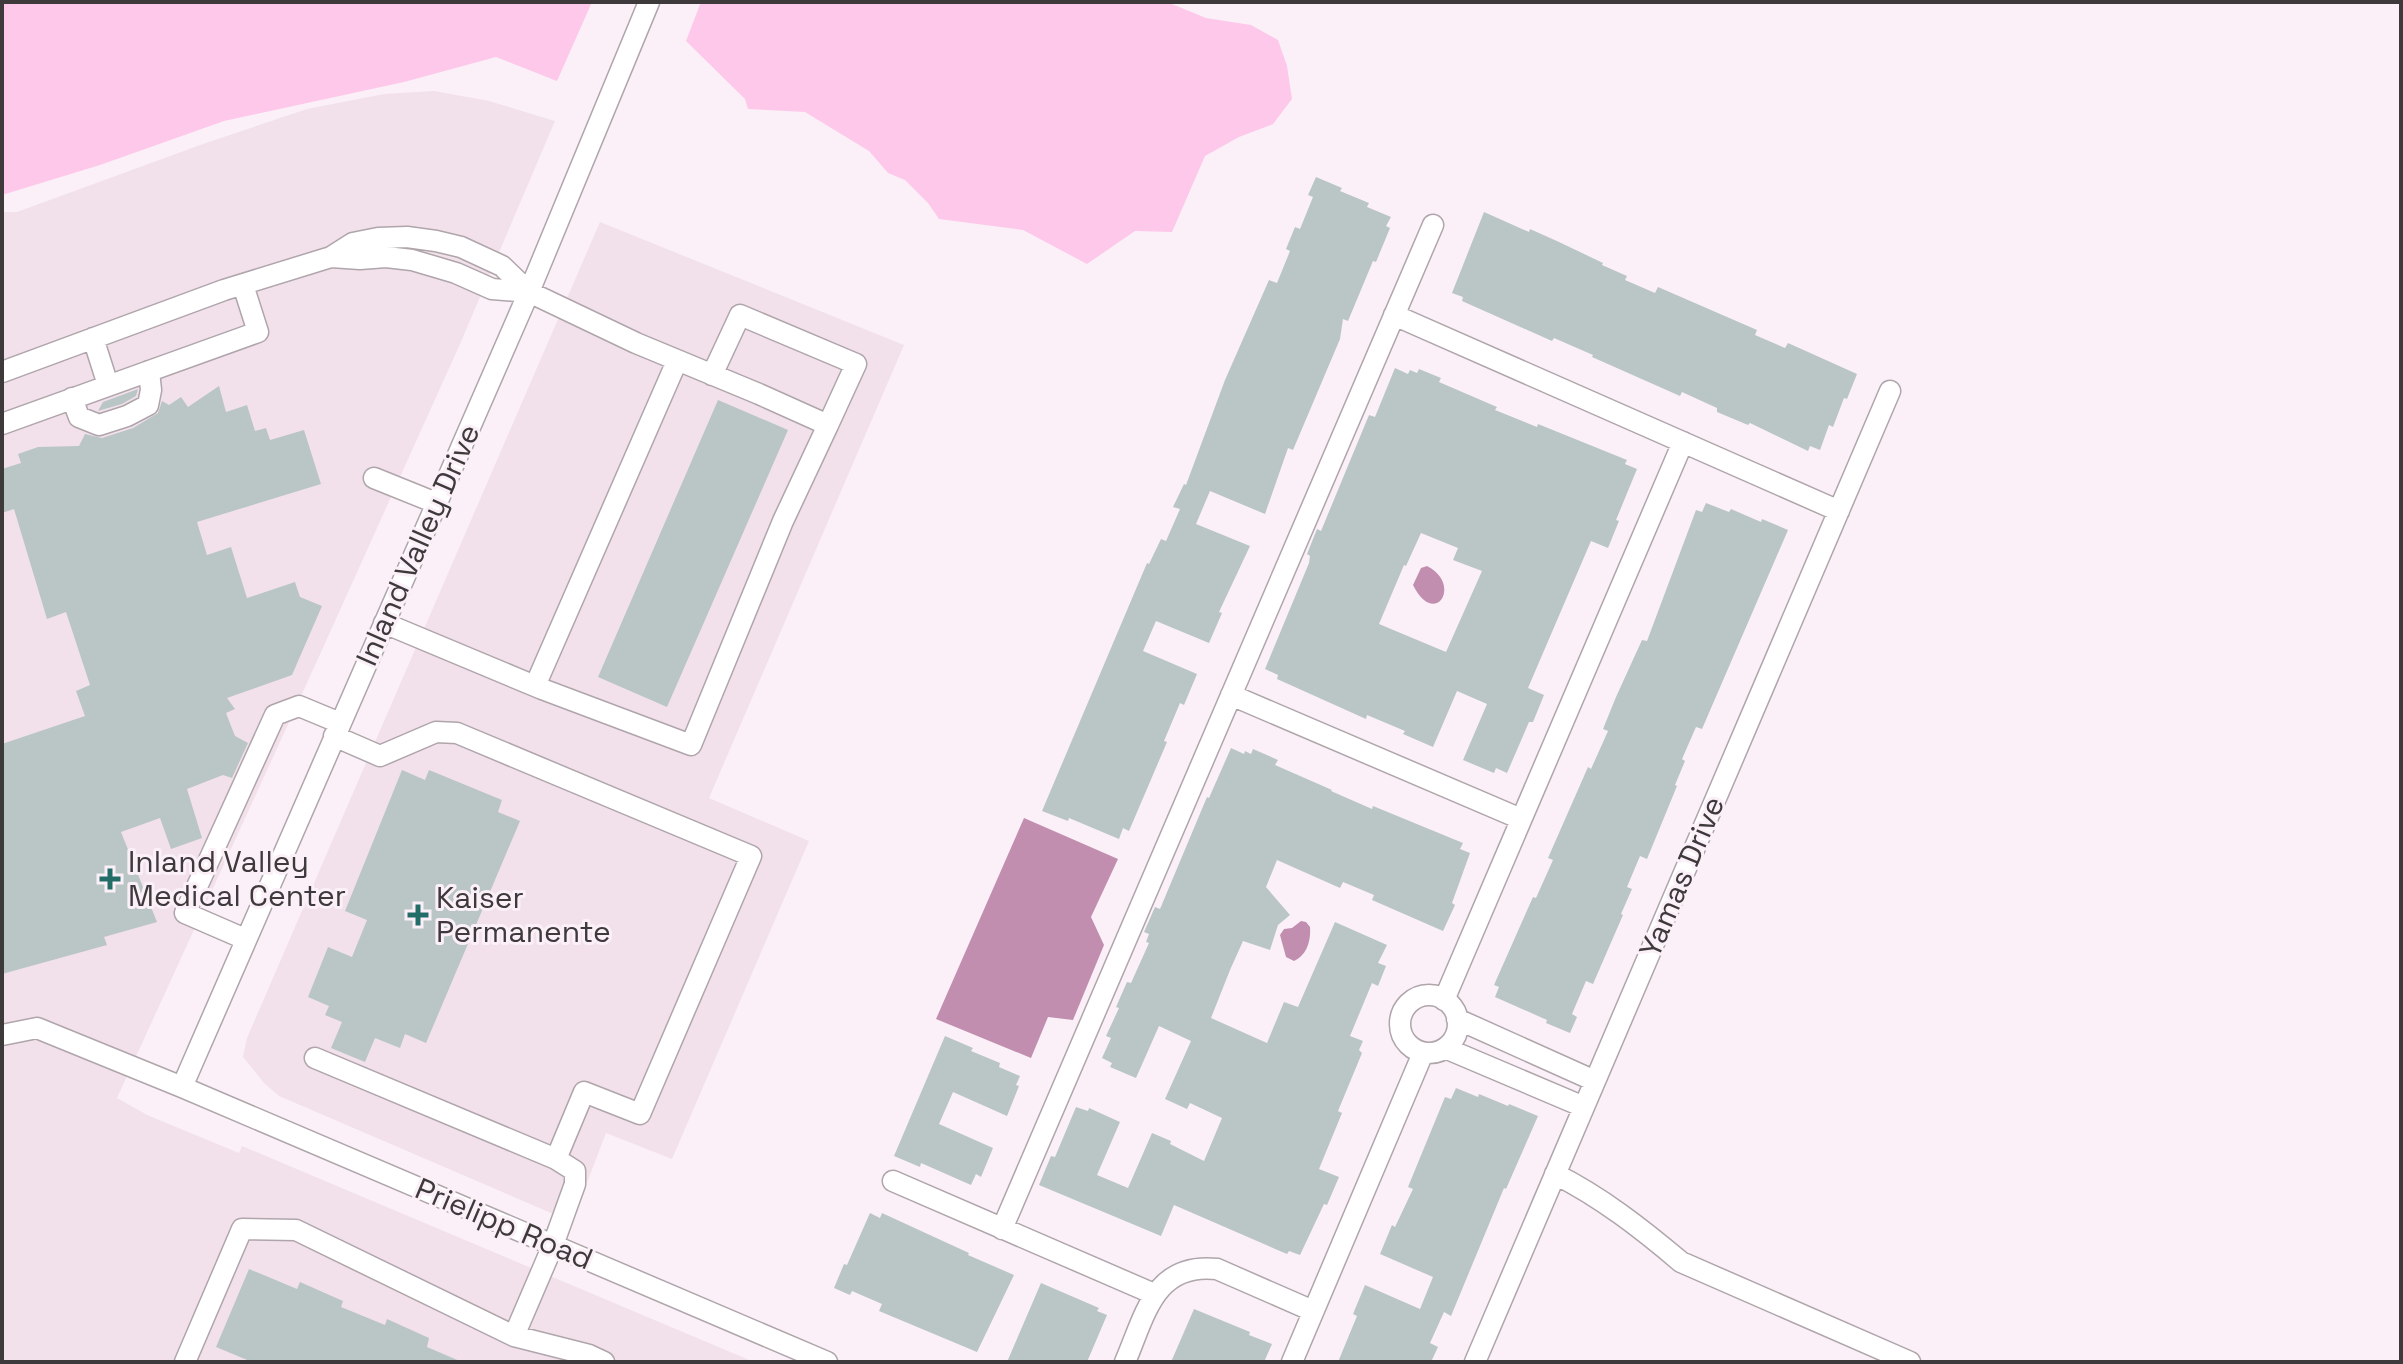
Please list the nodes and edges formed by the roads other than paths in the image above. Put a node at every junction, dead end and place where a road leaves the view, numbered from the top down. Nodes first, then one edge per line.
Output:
1 (649, 2) edge
2 (1433, 225) dead end
3 (243, 285) junction
4 (529, 292) junction
5 (1394, 315) junction
6 (93, 338) junction
7 (677, 361) junction
8 (149, 371) junction
9 (2, 372) edge
10 (712, 375) junction
11 (108, 385) junction
12 (1890, 391) dead end
13 (72, 398) junction
14 (2, 424) edge
15 (828, 425) junction
16 (1683, 442) junction
17 (374, 478) dead end
18 (436, 503) junction
19 (1839, 511) junction
20 (384, 623) junction
21 (535, 686) junction
22 (1231, 695) junction
23 (337, 729) junction
24 (1521, 819) junction
25 (245, 939) junction
26 (1444, 1000) junction
27 (1457, 1019) junction
28 (2, 1035) edge
29 (1445, 1048) junction
30 (1423, 1053) junction
31 (315, 1058) dead end
32 (1595, 1081) junction
33 (182, 1087) junction
34 (1584, 1107) junction
35 (556, 1159) junction
36 (1555, 1174) junction
37 (893, 1181) dead end
38 (1002, 1229) junction
39 (553, 1245) junction
40 (1154, 1294) junction
41 (1313, 1311) junction
42 (514, 1336) junction
43 (191, 1360) edge
44 (604, 1362) edge
45 (827, 1362) edge
46 (1125, 1362) edge
47 (1292, 1362) edge
48 (1475, 1362) edge
49 (1910, 1362) edge

1 - 4 street, Inland Valley Drive
2 - 5 street
3 - 4 street
3 - 6 street
3 - 8 street
4 - 7 street
4 - 18 street, Inland Valley Drive
5 - 16 street
5 - 22 street
6 - 9 street
6 - 11 street
7 - 10 street
7 - 21 street
8 - 11 street
8 - 13 street
10 - 15 street
10 - 15 street
11 - 13 street
12 - 19 street, Yamas Drive
13 - 14 street
15 - 21 street
16 - 19 street
16 - 24 street
17 - 18 street
18 - 20 street, Inland Valley Drive
19 - 32 street, Yamas Drive
20 - 21 street
20 - 23 street, Inland Valley Drive
22 - 24 street
22 - 38 street
23 - 25 street, Inland Valley Drive
23 - 25 street
23 - 35 street
24 - 26 street
25 - 33 street, Inland Valley Drive
26 - 27 street
26 - 30 street
27 - 29 street
27 - 32 street
28 - 33 street, Prielipp Road
29 - 30 street
29 - 34 street
30 - 41 street
31 - 35 street
32 - 34 street, Yamas Drive
33 - 39 street, Prielipp Road
34 - 36 street, Yamas Drive
35 - 39 street
36 - 48 street, Yamas Drive
36 - 49 street
37 - 38 street
38 - 40 street
39 - 42 street
39 - 45 street, Prielipp Road
40 - 41 street
40 - 46 street
41 - 47 street
42 - 43 street
42 - 44 street

